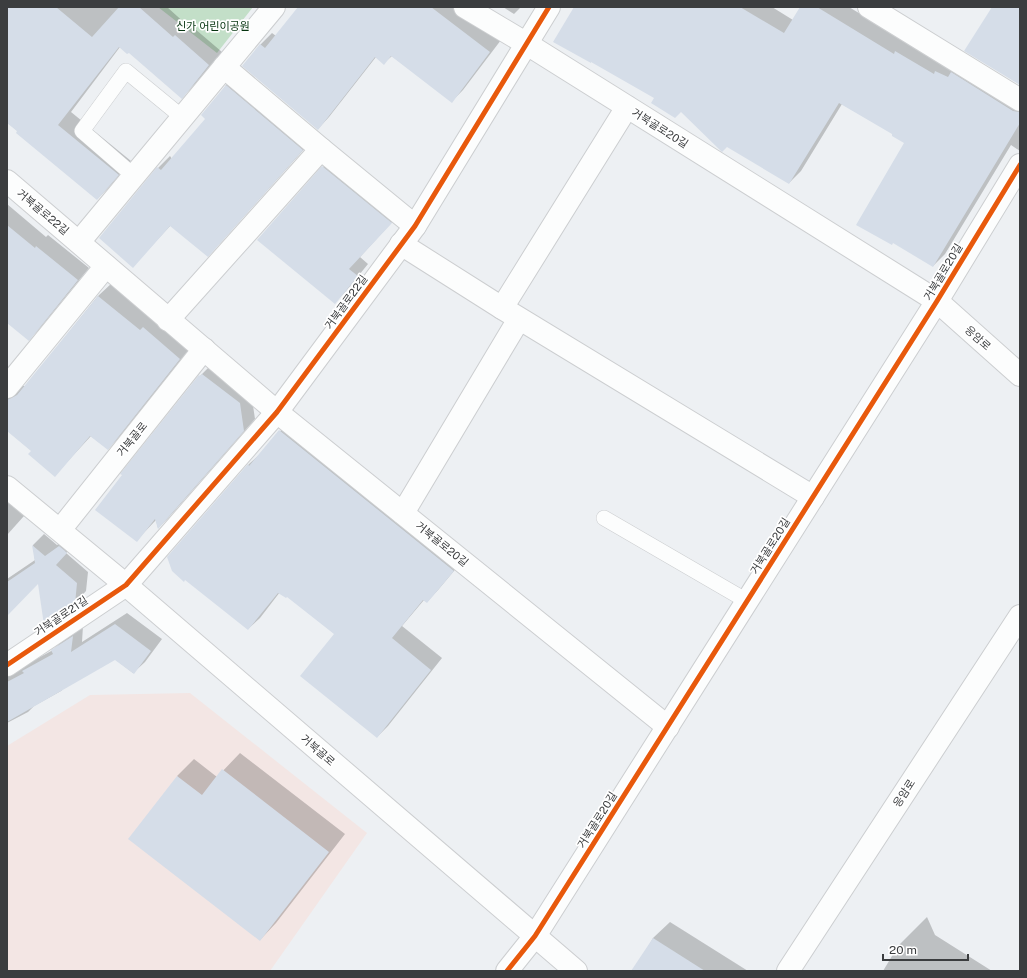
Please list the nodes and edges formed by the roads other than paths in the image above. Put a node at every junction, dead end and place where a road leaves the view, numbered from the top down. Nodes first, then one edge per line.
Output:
1 (274, 7) edge
2 (465, 7) edge
3 (549, 7) edge
4 (869, 7) edge
5 (527, 44) junction
6 (224, 67) junction
7 (1020, 100) edge
8 (627, 108) junction
9 (182, 117) junction
10 (321, 149) junction
11 (1020, 165) edge
12 (134, 176) junction
13 (7, 181) edge
14 (415, 226) junction
15 (79, 242) junction
16 (401, 244) junction
17 (106, 266) junction
18 (937, 301) junction
19 (510, 314) junction
20 (168, 320) junction
21 (204, 349) junction
22 (1020, 375) edge
23 (7, 386) edge
24 (277, 412) junction
25 (7, 487) edge
26 (813, 498) junction
27 (403, 513) junction
28 (604, 518) dead end
29 (60, 530) junction
30 (126, 585) junction
31 (748, 601) junction
32 (1020, 616) edge
33 (7, 664) edge
34 (668, 727) junction
35 (535, 936) junction
36 (507, 971) edge
37 (576, 971) edge
38 (788, 971) edge

1 - 6 street, 거북골로22길
2 - 5 street
3 - 5 street, 거북골로22길
4 - 7 street
5 - 8 street, 거북골로20길
5 - 14 street, 거북골로22길
6 - 9 street, 거북골로22길
6 - 10 street
8 - 18 street, 거북골로20길
8 - 19 street, 거북골로20길
9 - 12 street, 거북골로22길
9 - 12 lane
10 - 14 street
10 - 20 street
11 - 18 street, 거북골로20길
12 - 15 street, 거북골로22길
13 - 15 street, 거북골로22길
14 - 16 street, 거북골로22길
15 - 17 street, 거북골로22길
16 - 19 street
16 - 24 street, 거북골로22길
17 - 20 street, 거북골로22길
17 - 23 street
18 - 22 street, 응암로
18 - 26 street, 거북골로20길
19 - 26 street
19 - 27 street, 거북골로20길
20 - 21 street, 거북골로22길
21 - 24 street, 거북골로22길
21 - 29 street, 거북골로
24 - 27 street, 거북골로20길
24 - 30 street, 거북골로22길
25 - 29 street, 거북골로
26 - 31 street, 거북골로20길
27 - 34 street, 거북골로20길
28 - 31 lane
29 - 30 street, 거북골로
30 - 33 street, 거북골로21길
30 - 35 street, 거북골로
31 - 34 street, 거북골로20길
32 - 38 street, 응암로
34 - 35 street, 거북골로20길
35 - 36 street, 거북골로20길
35 - 37 street, 거북골로

